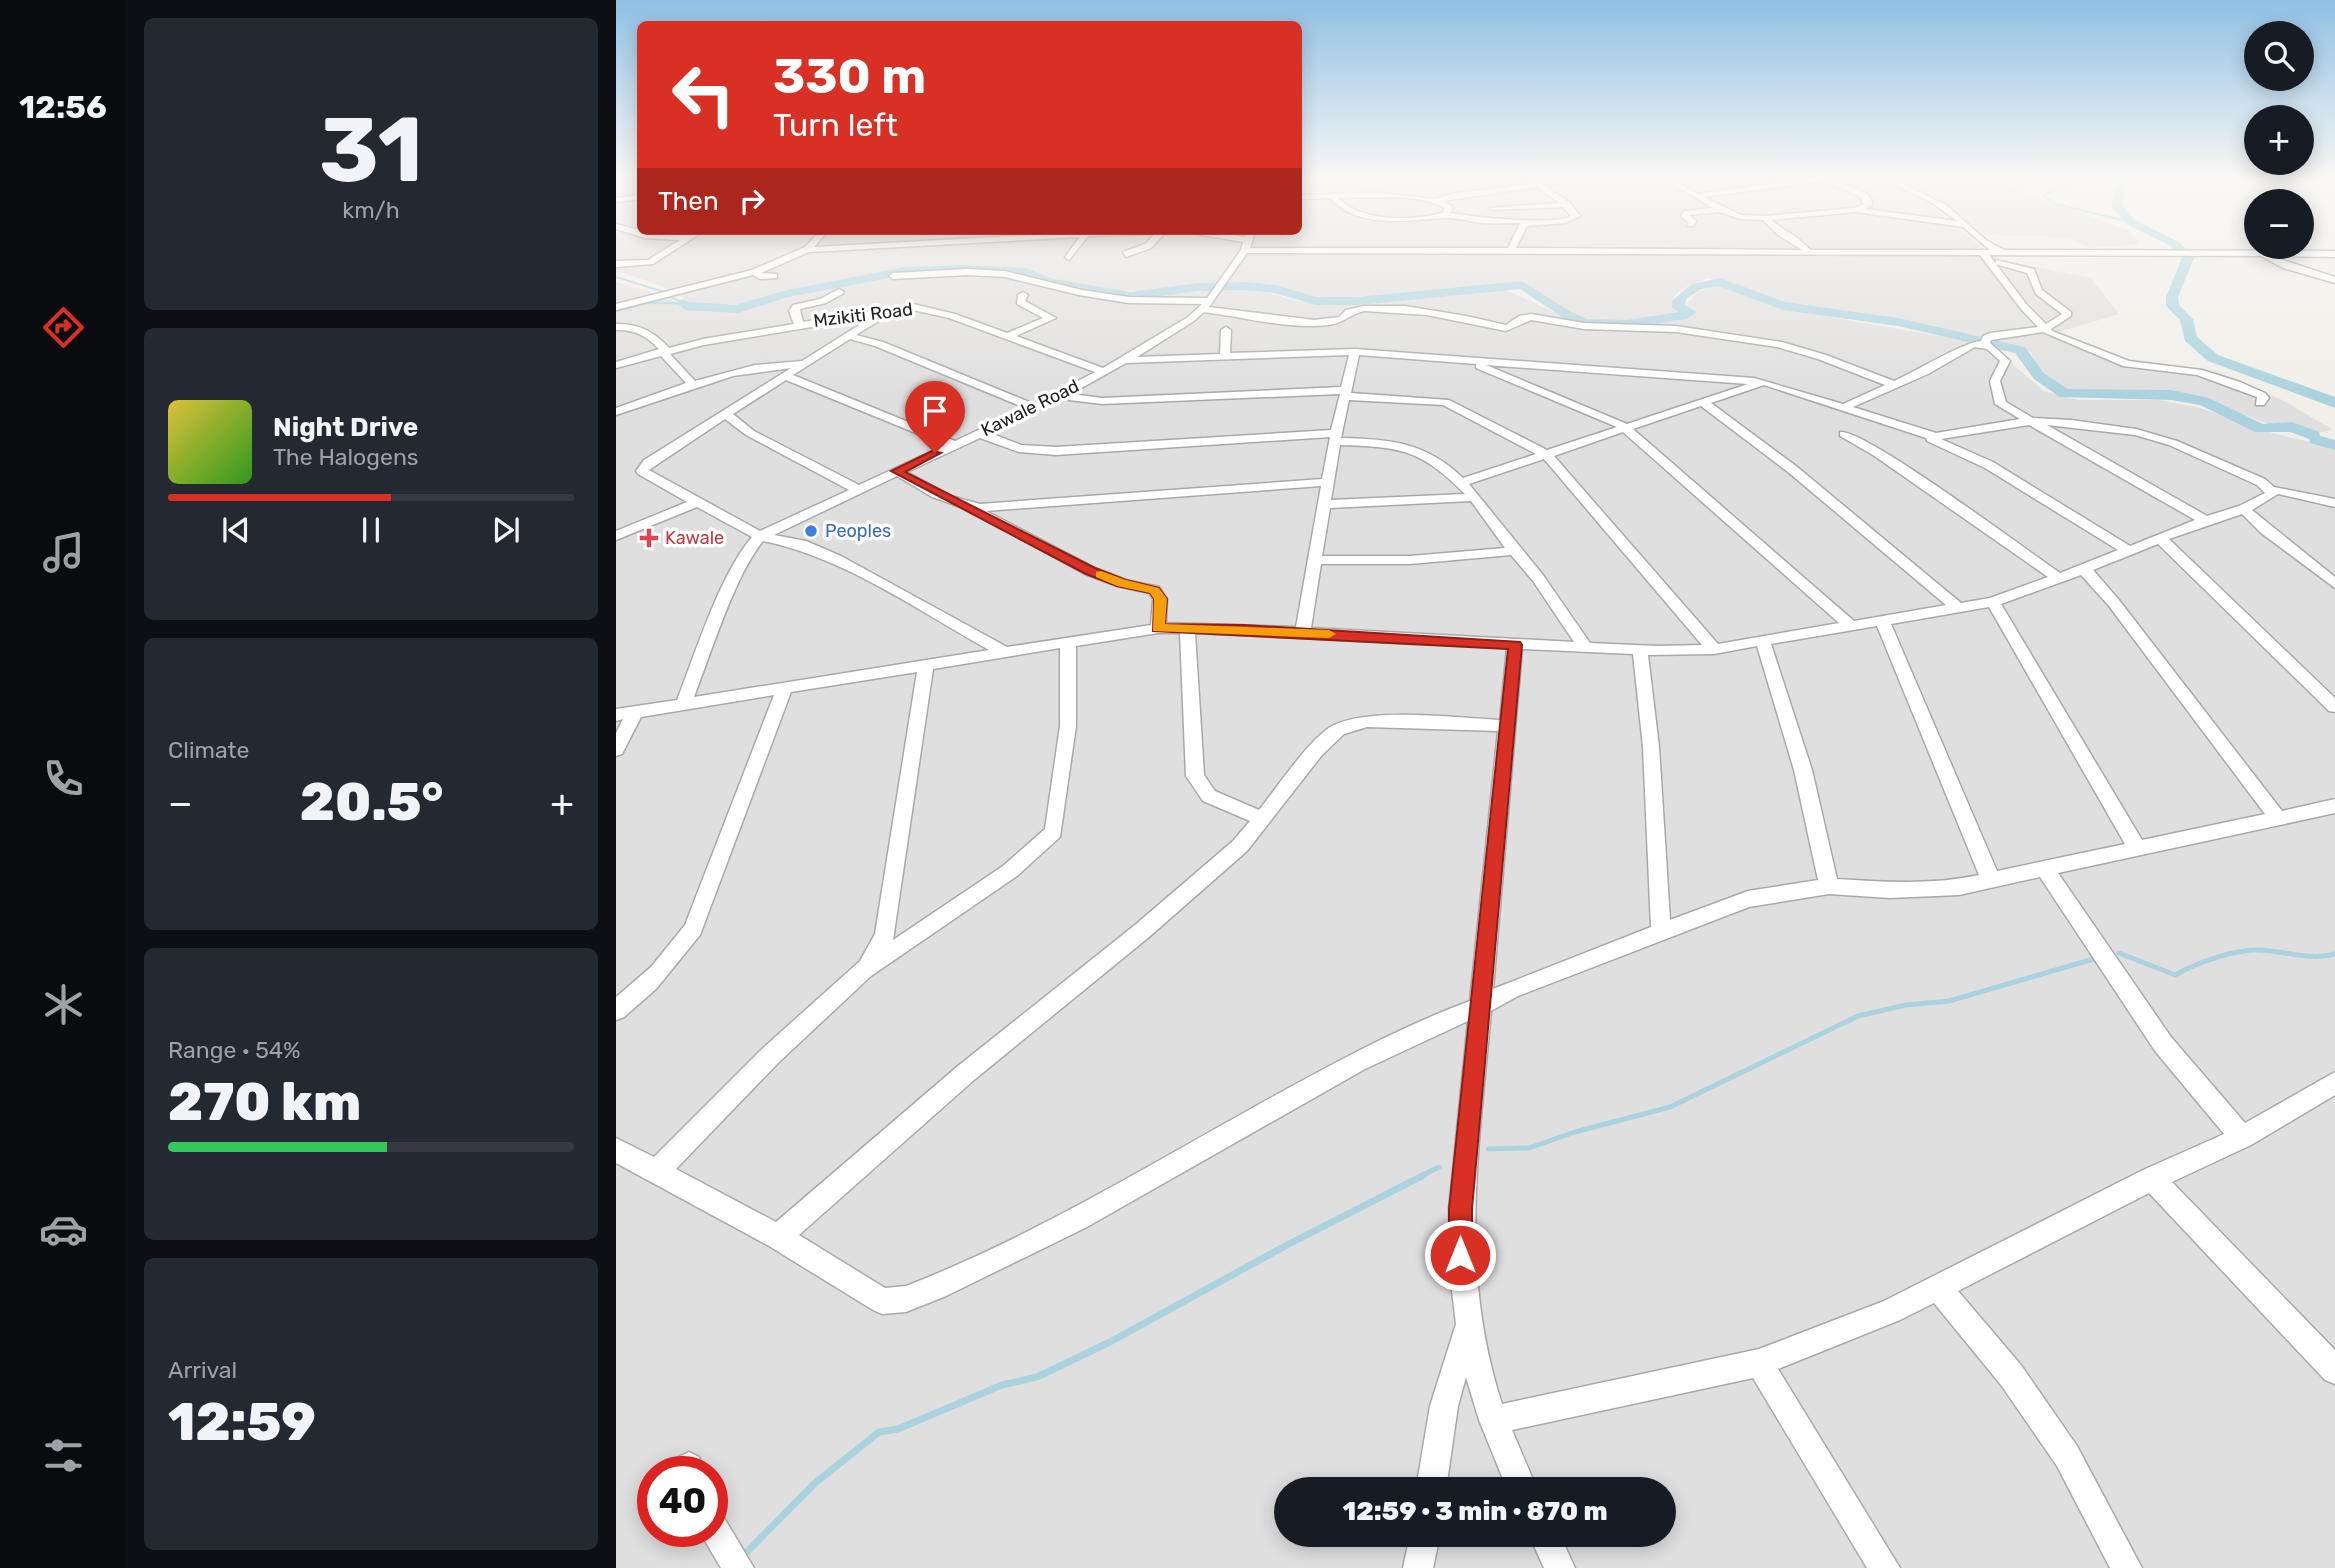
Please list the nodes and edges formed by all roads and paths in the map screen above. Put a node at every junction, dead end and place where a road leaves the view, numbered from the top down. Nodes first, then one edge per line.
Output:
1 (671, 249) edge
2 (808, 249) edge
3 (810, 249) edge
4 (833, 249) edge
5 (912, 249) edge
6 (1075, 249) edge
7 (1142, 249) edge
8 (1805, 249) edge
9 (1994, 249) edge
10 (1245, 250) joint
11 (1511, 250) joint
12 (1808, 252) junction
13 (1126, 254) dead end
14 (2011, 254) junction
15 (2244, 254) edge
16 (2314, 254) edge
17 (2335, 254) edge
18 (1069, 257) dead end
19 (1986, 257) junction
20 (850, 259) dead end
21 (2271, 259) edge
22 (616, 264) edge
23 (755, 272) junction
24 (774, 276) dead end
25 (893, 276) dead end
26 (2335, 280) edge
27 (839, 292) dead end
28 (1023, 295) dead end
29 (1213, 296) junction
30 (616, 307) edge
31 (889, 310) junction
32 (799, 324) junction
33 (616, 327) edge
34 (2045, 329) junction
35 (1226, 330) dead end
36 (849, 336) junction
37 (1008, 336) junction
38 (1986, 342) junction
39 (664, 350) junction
40 (1355, 352) junction
41 (1225, 356) junction
42 (1125, 360) junction
43 (1467, 361) junction
44 (803, 363) junction
45 (616, 365) edge
46 (1105, 372) junction
47 (786, 376) junction
48 (1764, 382) junction
49 (692, 384) junction
50 (1892, 384) junction
51 (1345, 393) junction
52 (1060, 396) junction
53 (1702, 402) junction
54 (2260, 403) dead end
55 (1844, 407) junction
56 (1035, 408) junction
57 (616, 412) edge
58 (727, 415) junction
59 (2030, 421) junction
60 (1626, 428) junction
61 (979, 433) junction
62 (1844, 434) dead end
63 (1924, 436) junction
64 (1335, 437) junction
65 (955, 444) junction
66 (1546, 454) junction
67 (897, 471) junction
68 (1328, 482) junction
69 (1462, 482) junction
70 (858, 489) junction
71 (2271, 490) junction
72 (1475, 497) junction
73 (696, 503) junction
74 (2335, 503) edge
75 (1325, 504) junction
76 (967, 507) junction
77 (2244, 509) junction
78 (2205, 520) junction
79 (616, 536) edge
80 (760, 536) junction
81 (2161, 539) junction
82 (1514, 551) junction
83 (2129, 551) junction
84 (1314, 559) junction
85 (2084, 569) junction
86 (2059, 579) junction
87 (2335, 584) edge
88 (1993, 602) junction
89 (1958, 608) junction
90 (1882, 620) junction
91 (1851, 626) junction
92 (1158, 628) junction
93 (1188, 628) junction
94 (1303, 632) junction
95 (1763, 641) junction
96 (1068, 642) junction
97 (1515, 645) junction
98 (1586, 648) junction
99 (1714, 649) junction
100 (1640, 650) junction
101 (1002, 651) junction
102 (926, 664) junction
103 (785, 687) junction
104 (683, 704) junction
105 (2335, 707) edge
106 (635, 712) junction
107 (616, 715) edge
108 (1506, 726) junction
109 (616, 750) edge
110 (2335, 806) edge
111 (2277, 817) junction
112 (1263, 819) junction
113 (2137, 849) junction
114 (2045, 870) junction
115 (1992, 880) junction
116 (1829, 886) junction
117 (1661, 931) junction
118 (864, 970) junction
119 (1479, 1007) junction
120 (616, 1010) edge
121 (2335, 1083) edge
122 (2243, 1138) junction
123 (616, 1150) edge
124 (657, 1171) junction
125 (2152, 1179) junction
126 (778, 1237) junction
127 (1938, 1287) junction
128 (1467, 1329) junction
129 (1759, 1363) junction
130 (2335, 1370) edge
131 (1494, 1420) junction
132 (1433, 1477) edge
133 (1517, 1477) edge
134 (725, 1547) edge
135 (1422, 1547) edge
136 (1550, 1547) edge
137 (739, 1568) edge
138 (1418, 1568) edge
139 (1560, 1568) edge
140 (1885, 1568) edge
141 (2127, 1568) edge

1 - 22 street
2 - 23 street
3 - 4 street
5 - 20 street
6 - 18 street
7 - 13 street
8 - 12 street
9 - 14 street
10 - 11 street
10 - 29 street, Kawale Road
11 - 12 street
12 - 19 street
14 - 15 street
14 - 19 street
16 - 17 street
19 - 34 street
19 - 34 street
21 - 26 street
23 - 24 street
23 - 30 street
25 - 29 street
27 - 32 street
28 - 37 street
29 - 42 street, Kawale Road
29 - 50 street
31 - 32 street, Mzikiti Road
31 - 36 street
31 - 37 street, Mzikiti Road
32 - 39 street, Mzikiti Road
33 - 39 street
34 - 38 street
34 - 54 street
35 - 41 street
36 - 44 street
36 - 56 street
37 - 46 street, Mzikiti Road
38 - 50 street
38 - 59 street
39 - 45 street, Mzikiti Road
39 - 49 street
40 - 41 street
40 - 43 street
40 - 51 street
41 - 42 street
42 - 46 street, Kawale Road
43 - 48 street
43 - 60 street
44 - 47 street
44 - 49 street
46 - 52 street, Kawale Road
47 - 58 street
47 - 65 street
48 - 53 street
48 - 55 street
49 - 57 street
50 - 55 street
51 - 52 street
51 - 64 street
51 - 66 street
52 - 56 street, Kawale Road
53 - 60 street
53 - 89 street
55 - 63 street
56 - 61 street, Kawale Road
58 - 70 street
58 - 73 street
59 - 63 street
59 - 71 street
59 - 78 street
60 - 66 street
60 - 91 street
61 - 64 street
61 - 65 street, Kawale Road
62 - 86 street
63 - 83 street
64 - 68 street
64 - 69 street
65 - 67 street, Kawale Road
66 - 69 street
66 - 99 street
67 - 70 street, Kawale Road
67 - 76 street
68 - 75 street
68 - 76 street
69 - 72 street
70 - 80 street, Kawale Road
71 - 74 street
71 - 77 street
72 - 75 street
72 - 82 street
73 - 79 street
73 - 80 street
75 - 84 street
76 - 92 street
77 - 78 street
77 - 87 street
78 - 81 street
80 - 101 street
80 - 104 street
81 - 83 street
81 - 105 street
82 - 84 street
82 - 98 street
83 - 85 street
84 - 94 street
85 - 86 street
85 - 111 street
86 - 88 street
88 - 89 street
88 - 113 street
89 - 90 street
90 - 91 street
90 - 115 street
91 - 95 street
92 - 93 street
92 - 96 street
93 - 94 street
93 - 112 street
94 - 97 street
95 - 99 street
95 - 116 street
96 - 101 street
96 - 118 street
97 - 98 street
97 - 108 street
98 - 100 street
99 - 100 street
100 - 117 street
101 - 102 street
102 - 103 street
102 - 118 street
103 - 104 street
103 - 120 street
104 - 106 street
106 - 107 street
106 - 109 street
108 - 112 street
108 - 119 street
110 - 111 street
111 - 113 street
112 - 126 street
113 - 114 street
114 - 115 street
114 - 122 street
115 - 116 street
116 - 117 street
117 - 119 street
118 - 124 street
119 - 126 street
119 - 128 street
121 - 122 street
122 - 125 street
123 - 124 street
124 - 126 street
125 - 127 street
125 - 130 street
127 - 129 street
127 - 141 street
128 - 131 street
128 - 132 street
129 - 131 street
129 - 140 street
131 - 133 street
134 - 137 street
135 - 138 street
136 - 139 street

